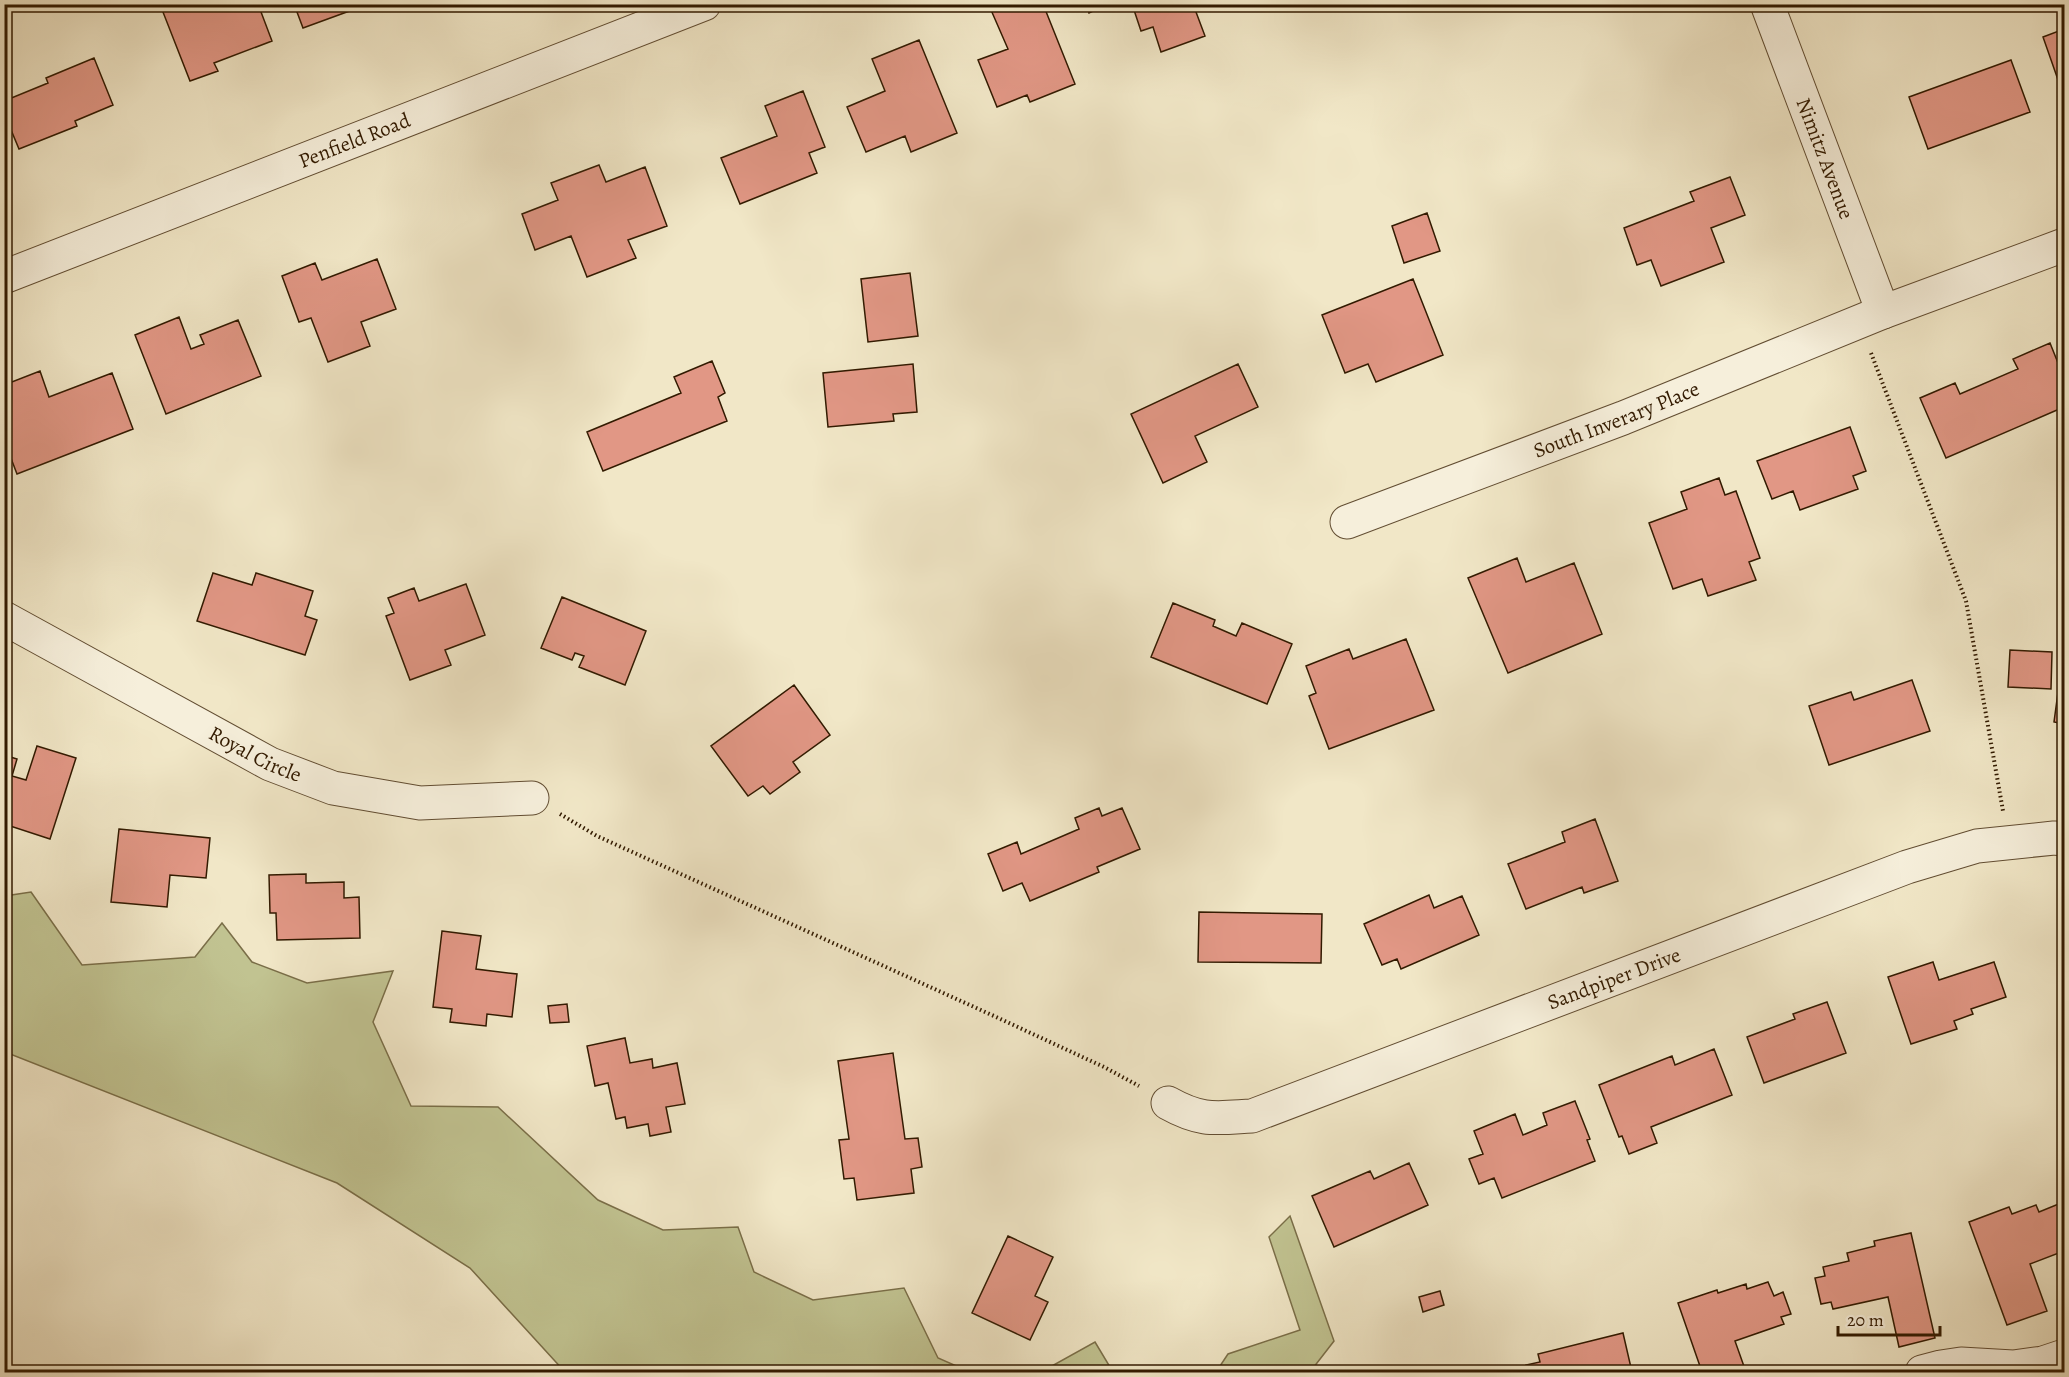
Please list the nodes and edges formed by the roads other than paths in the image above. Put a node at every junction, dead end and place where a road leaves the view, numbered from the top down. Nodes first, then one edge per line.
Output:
1 (704, 4) edge
2 (1767, 4) edge
3 (2064, 245) edge
4 (4, 277) edge
5 (1883, 312) junction
6 (1347, 522) dead end
7 (4, 618) edge
8 (532, 798) road end
9 (2064, 839) edge
10 (1168, 1103) road end
11 (2064, 1356) edge
12 (2000, 1370) edge
13 (1922, 1372) edge

1 - 4 street, Penfield Road
2 - 5 street, Nimitz Avenue
3 - 5 street, South Inverary Place
5 - 6 street, South Inverary Place
7 - 8 street, Royal Circle
9 - 10 street, Sandpiper Drive
11 - 12 street
12 - 13 street

